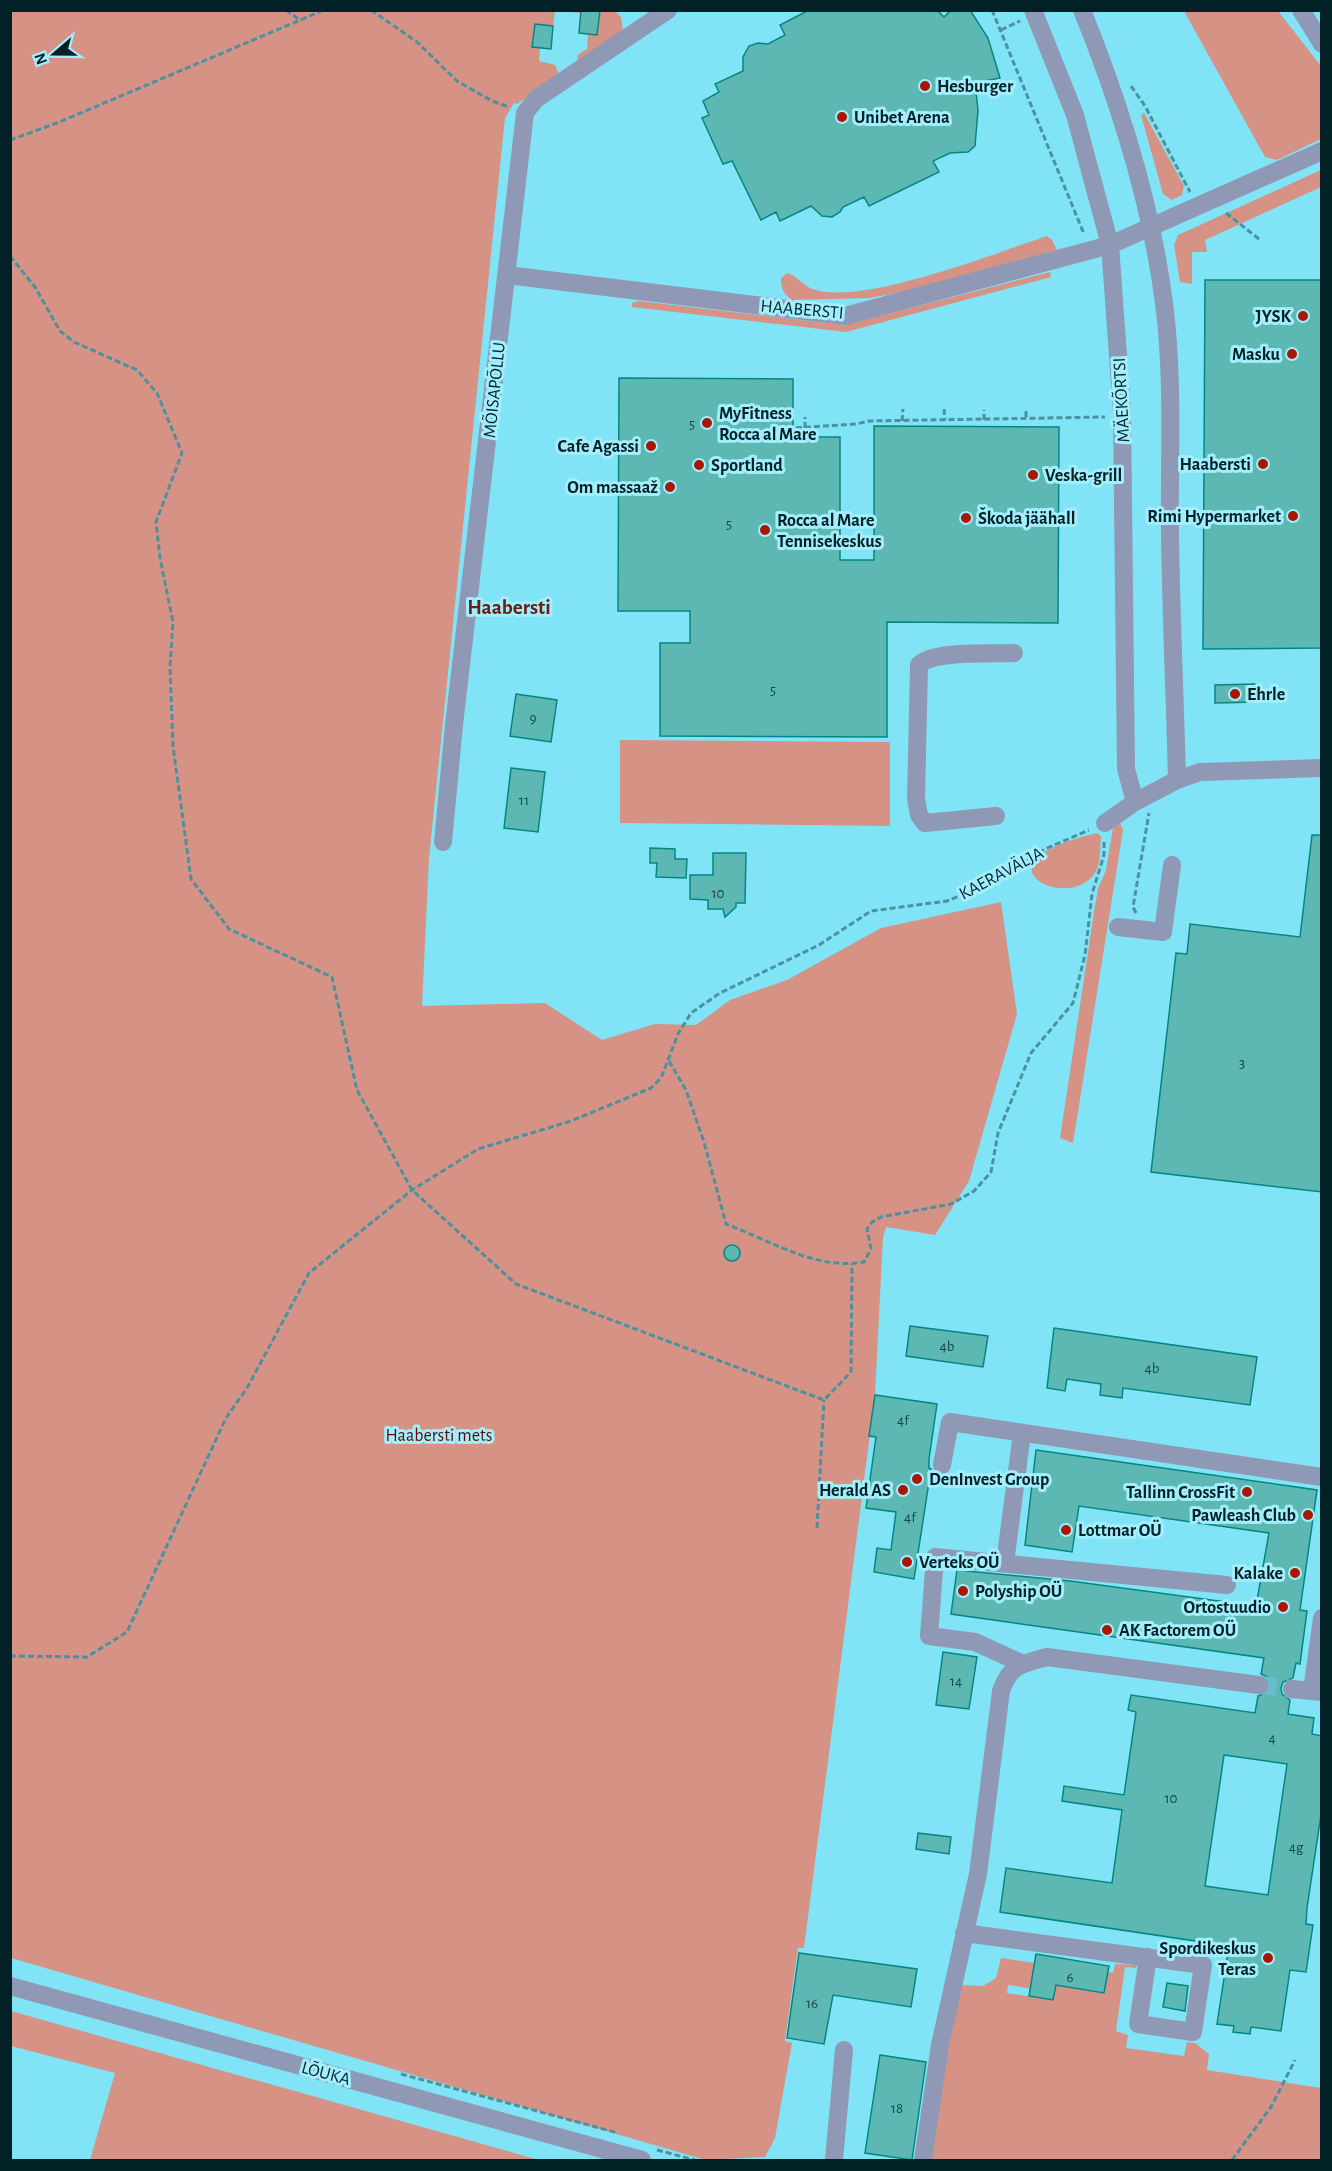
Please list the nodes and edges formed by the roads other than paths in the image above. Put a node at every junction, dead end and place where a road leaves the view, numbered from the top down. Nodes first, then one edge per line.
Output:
1 (668, 10) edge
2 (1033, 10) edge
3 (1082, 10) edge
4 (1310, 15) edge
5 (1322, 44) edge
6 (1322, 151) edge
7 (1151, 228) junction
8 (1110, 245) junction
9 (507, 275) junction
10 (1014, 653) dead end
11 (1322, 768) edge
12 (1177, 780) junction
13 (1135, 802) junction
14 (996, 816) dead end
15 (1105, 823) road end
16 (443, 842) dead end
17 (1172, 865) dead end
18 (1118, 927) dead end
19 (1022, 1433) junction
20 (942, 1465) dead end
21 (1322, 1477) edge
22 (1005, 1563) junction
23 (1227, 1585) dead end
24 (1322, 1618) edge
25 (1023, 1664) junction
26 (1259, 1685) tunnel mouth
27 (1292, 1689) tunnel mouth
28 (1317, 1692) edge
29 (964, 1932) junction
30 (1148, 1957) junction
31 (10, 1986) edge
32 (844, 2050) dead end
33 (642, 2160) edge
34 (834, 2160) edge
35 (922, 2160) edge

1 - 9 street, MÕISAPÕLLU
2 - 8 street, MÄEKÕRTSI
3 - 7 street
4 - 5 street
6 - 7 street, HAABERSTI
7 - 8 street, HAABERSTI
7 - 12 street
8 - 9 street, HAABERSTI
8 - 13 street, MÄEKÕRTSI
9 - 16 street, MÕISAPÕLLU
10 - 14 street
11 - 12 street
12 - 13 street
13 - 15 street
17 - 18 street
19 - 20 street
19 - 21 street
19 - 22 street
22 - 23 street
22 - 25 street
24 - 28 street
25 - 26 street
25 - 29 street
27 - 28 street
29 - 30 street
29 - 35 street
30 - 30 street
31 - 33 street, LÕUKA
32 - 34 street

